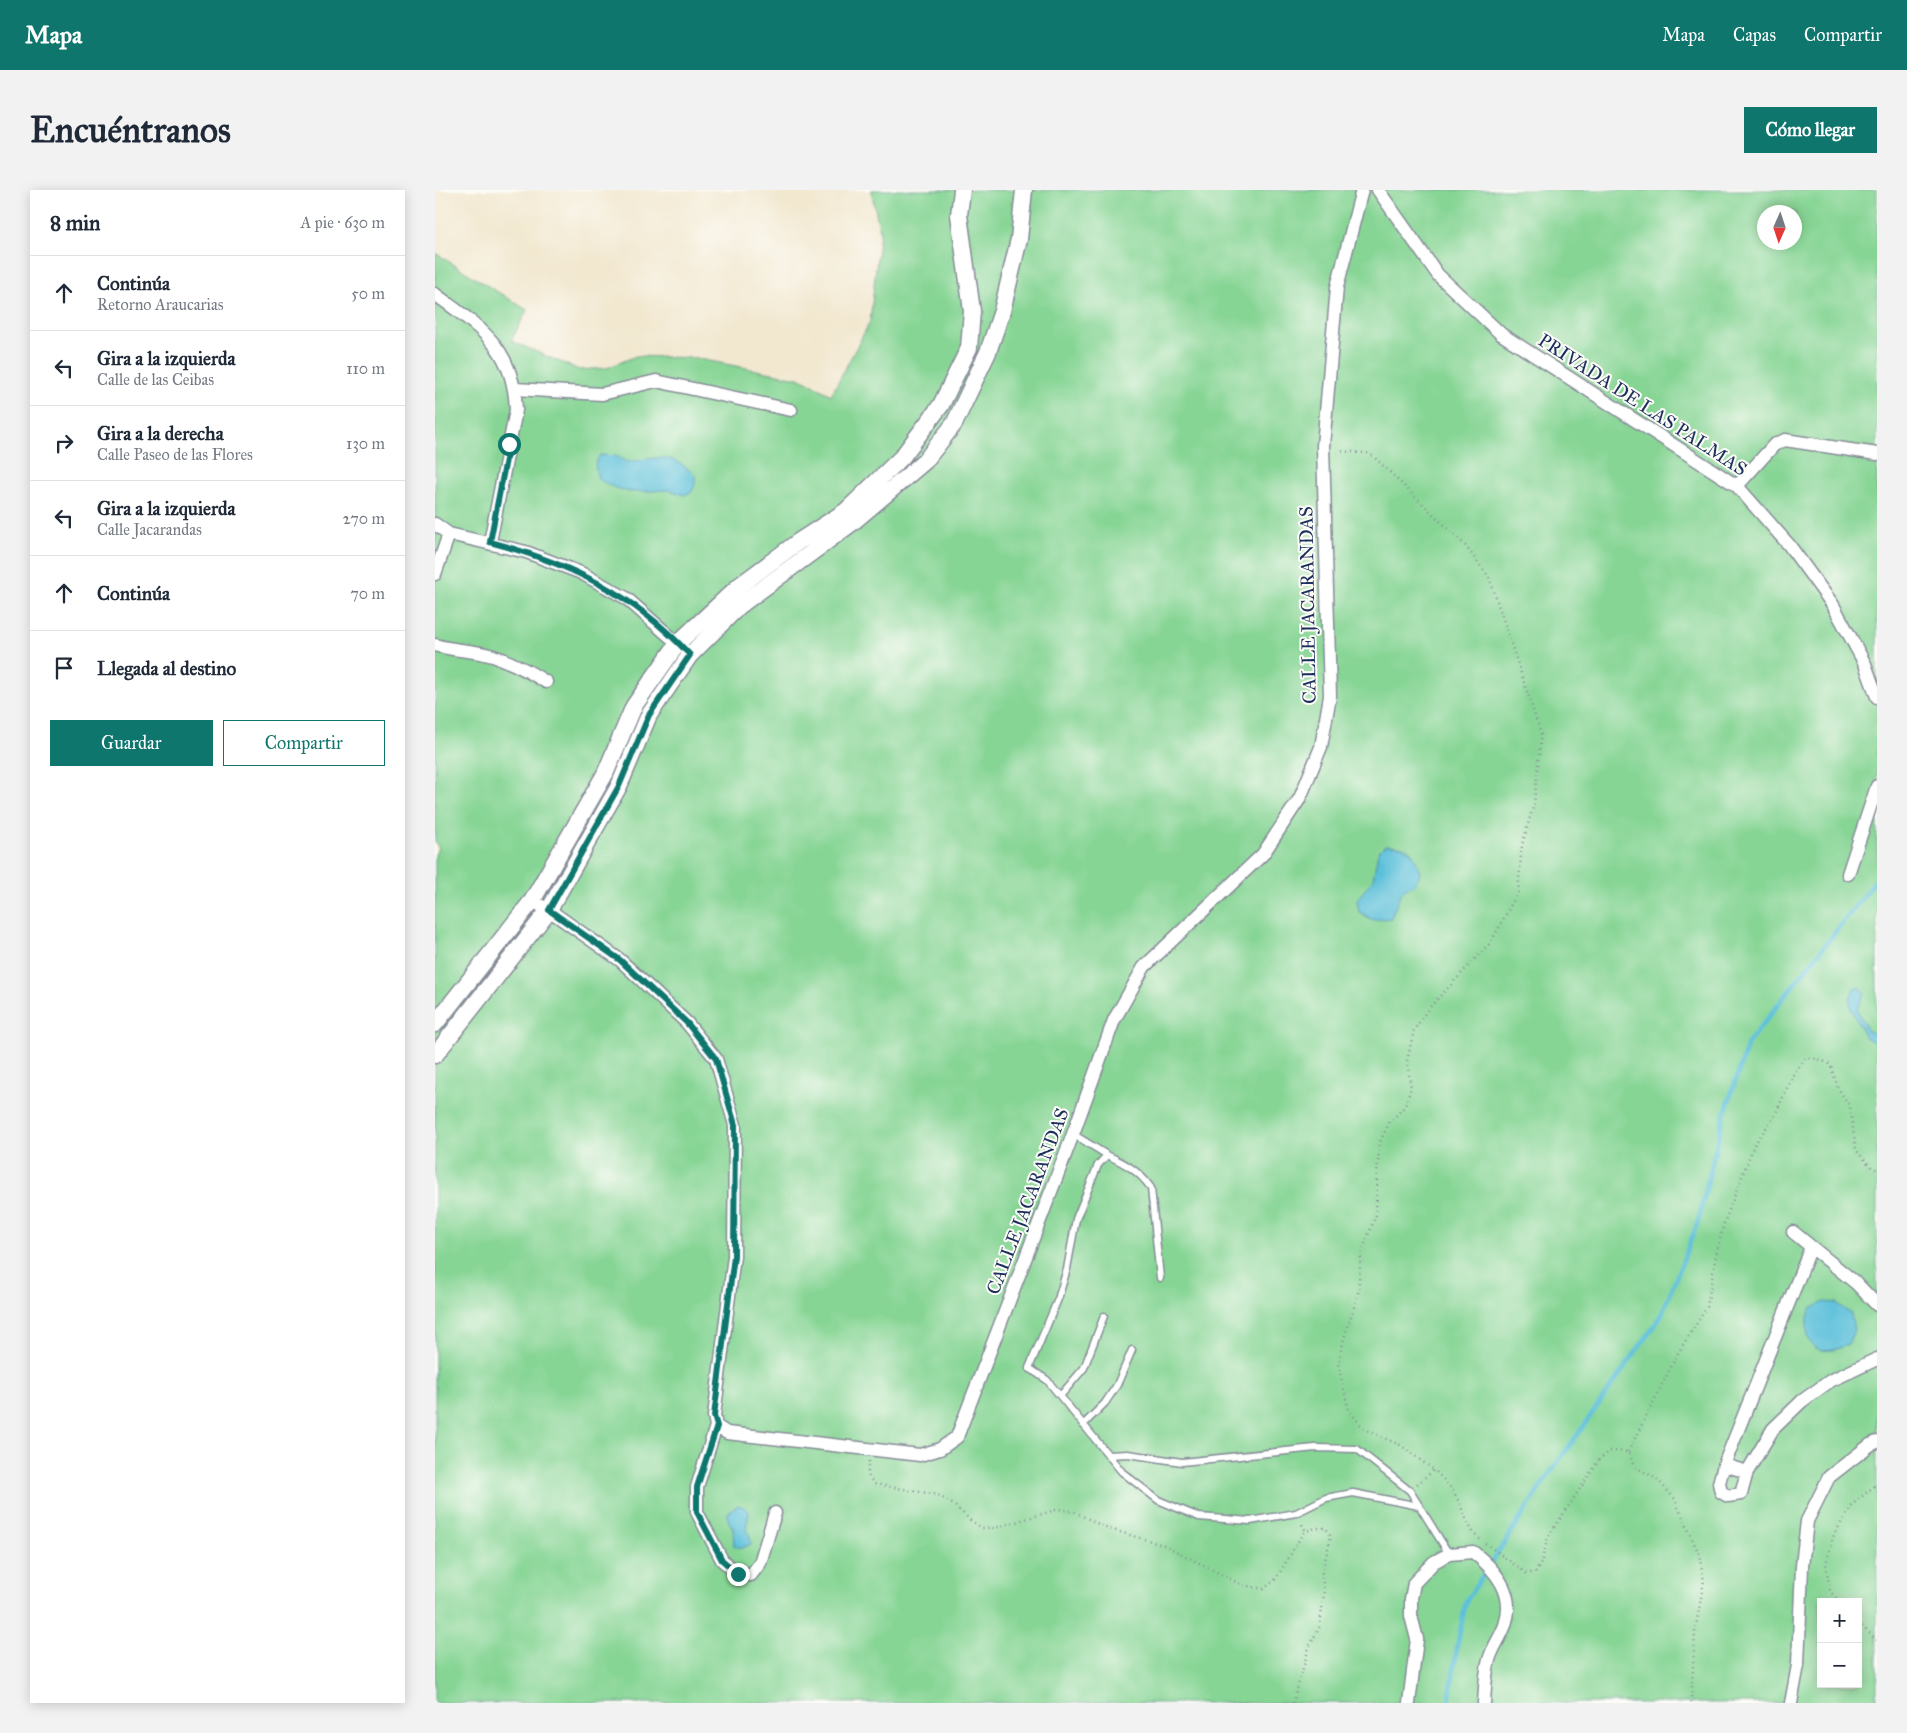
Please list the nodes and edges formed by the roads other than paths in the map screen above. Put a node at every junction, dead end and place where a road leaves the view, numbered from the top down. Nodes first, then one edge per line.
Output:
1 (962, 190) edge
2 (1024, 190) edge
3 (1362, 190) edge
4 (1378, 190) edge
5 (435, 294) edge
6 (515, 389) junction
7 (791, 410) dead end
8 (1877, 454) edge
9 (1737, 486) junction
10 (435, 524) edge
11 (449, 534) junction
12 (490, 542) junction
13 (435, 574) edge
14 (679, 642) junction
15 (435, 644) edge
16 (690, 655) junction
17 (546, 682) dead end
18 (1877, 697) edge
19 (1877, 786) edge
20 (1848, 874) dead end
21 (532, 901) junction
22 (549, 910) junction
23 (435, 1024) edge
24 (435, 1056) edge
25 (1073, 1134) junction
26 (1107, 1155) junction
27 (1793, 1232) dead end
28 (1811, 1247) junction
29 (1160, 1278) dead end
30 (1877, 1305) edge
31 (1104, 1316) dead end
32 (1131, 1350) dead end
33 (1877, 1359) edge
34 (1061, 1395) junction
35 (1083, 1425) junction
36 (717, 1426) junction
37 (1877, 1442) edge
38 (1108, 1455) junction
39 (1724, 1464) junction
40 (1747, 1472) junction
41 (1419, 1506) junction
42 (775, 1513) dead end
43 (1449, 1554) junction
44 (1409, 1703) edge
45 (1484, 1703) edge
46 (1791, 1703) edge

1 - 14 street
2 - 16 street
3 - 25 street, CALLE JACARANDAS
4 - 9 street, PRIVADA DE LAS PALMAS
5 - 6 street
6 - 7 street
6 - 12 street
8 - 9 street
9 - 18 street, PRIVADA DE LAS PALMAS
10 - 11 street
11 - 12 street
11 - 13 street
12 - 14 street
14 - 16 street
14 - 21 street
15 - 17 street
16 - 22 street
19 - 20 street
21 - 22 street
21 - 23 street
22 - 24 street
22 - 36 street
25 - 26 lane
25 - 36 street, CALLE JACARANDAS
26 - 29 lane
26 - 34 lane
27 - 28 street
28 - 30 street
28 - 39 street
31 - 34 lane
32 - 35 lane
33 - 40 street
34 - 35 lane
35 - 38 lane
36 - 42 street
37 - 46 street
38 - 41 lane
38 - 41 lane
39 - 40 street
39 - 40 street
41 - 43 lane
43 - 44 street
43 - 45 street

